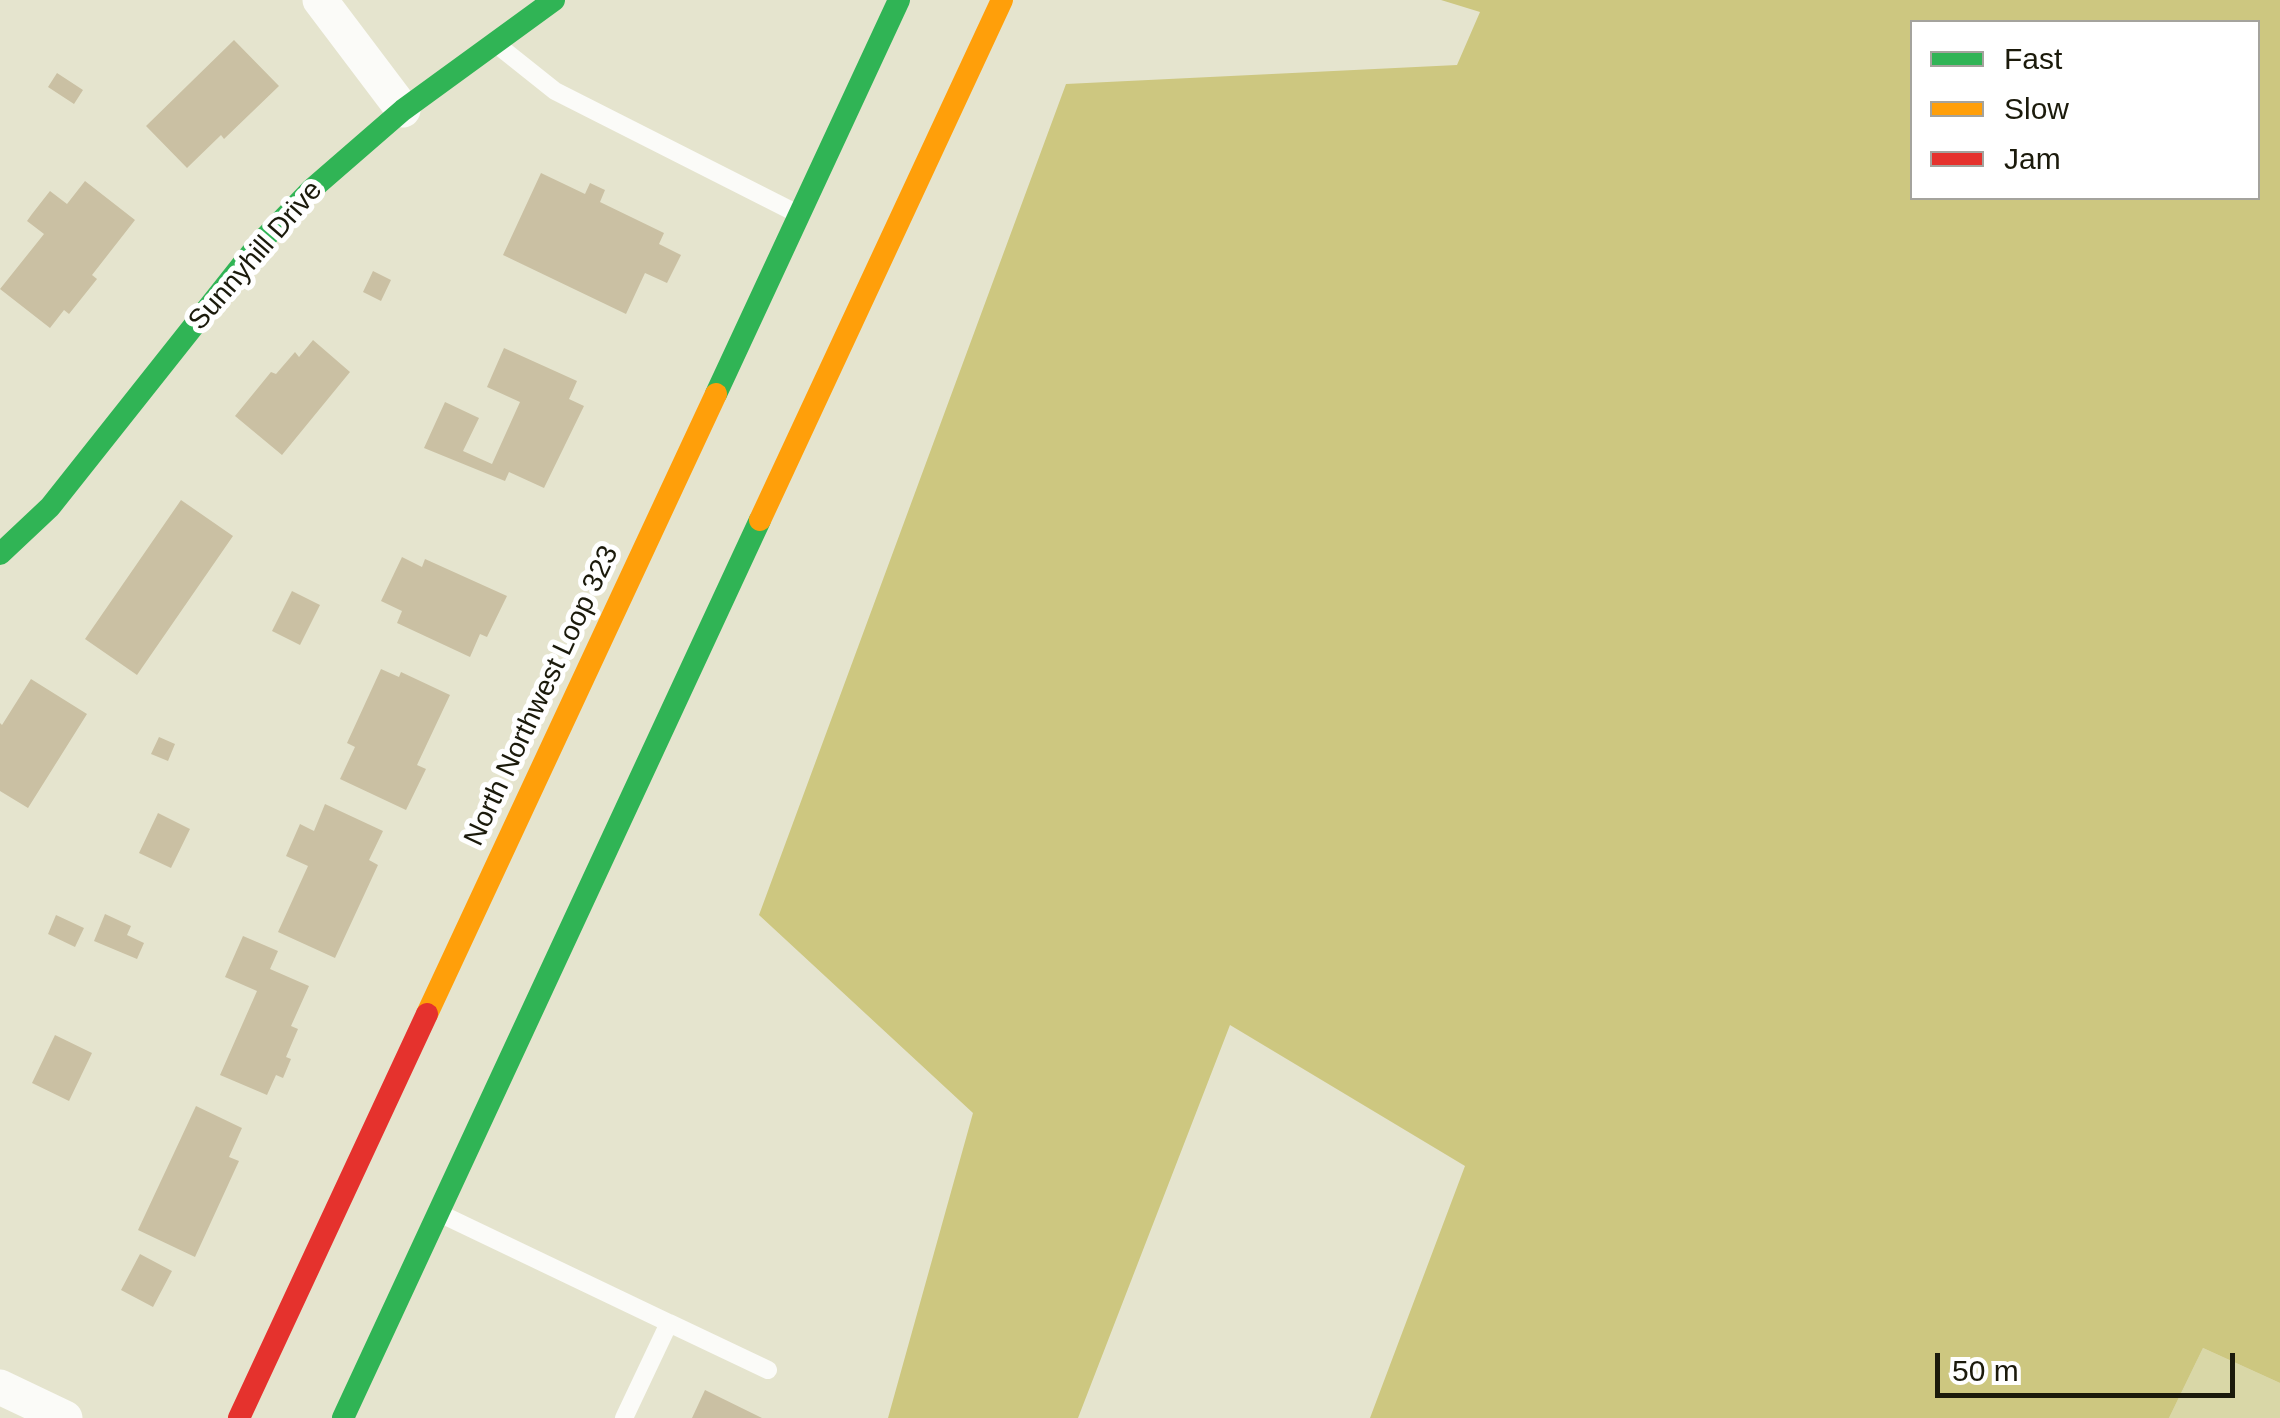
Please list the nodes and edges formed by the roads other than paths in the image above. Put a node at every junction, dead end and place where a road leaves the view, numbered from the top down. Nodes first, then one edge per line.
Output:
1 (320, 0) edge
2 (554, 0) edge
3 (1002, 0) edge
4 (893, 2) edge
5 (494, 42) junction
6 (403, 110) junction
7 (799, 214) junction
8 (0, 554) edge
9 (438, 1212) junction
10 (669, 1323) junction
11 (768, 1370) dead end
12 (0, 1387) edge
13 (65, 1418) edge
14 (239, 1418) edge
15 (342, 1418) edge
16 (624, 1418) edge

1 - 6 street
2 - 5 main road, Sunnyhill Drive
3 - 9 main road
4 - 7 main road, North Northwest Loop 323
5 - 6 main road, Sunnyhill Drive
5 - 7 lane
6 - 8 main road, Sunnyhill Drive
7 - 14 main road, North Northwest Loop 323
9 - 10 lane
9 - 15 main road
10 - 11 lane
10 - 16 lane
12 - 13 street

